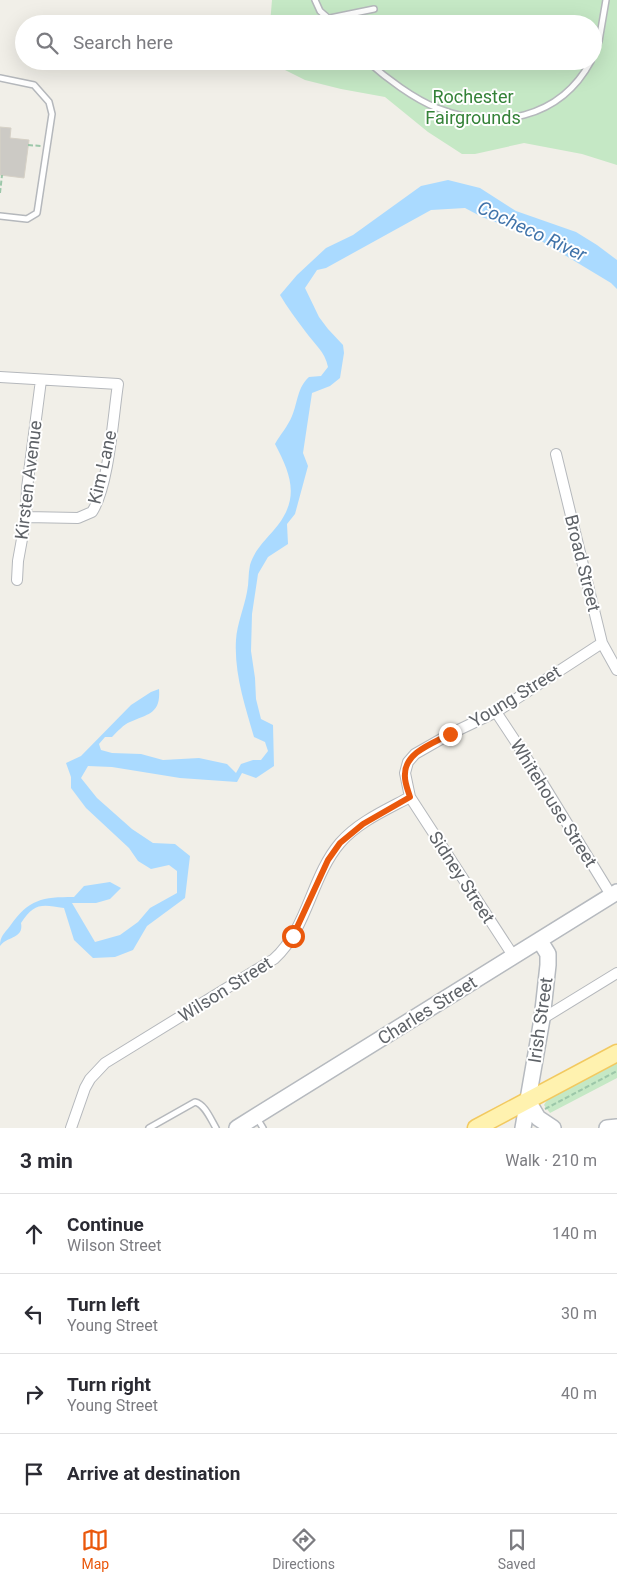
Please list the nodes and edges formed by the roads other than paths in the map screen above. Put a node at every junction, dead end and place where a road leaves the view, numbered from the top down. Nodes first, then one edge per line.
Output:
1 (315, 0) edge
2 (606, 0) edge
3 (374, 9) dead end
4 (326, 15) edge
5 (345, 15) edge
6 (602, 23) edge
7 (379, 70) edge
8 (585, 70) edge
9 (0, 78) edge
10 (0, 216) edge
11 (0, 377) edge
12 (41, 380) junction
13 (556, 454) dead end
14 (26, 517) junction
15 (17, 580) dead end
16 (602, 643) junction
17 (617, 670) edge
18 (496, 712) junction
19 (410, 797) junction
20 (614, 893) edge
21 (540, 941) junction
22 (514, 957) junction
23 (617, 973) edge
24 (542, 1019) junction
25 (617, 1053) edge
26 (528, 1101) junction
27 (259, 1122) edge
28 (617, 1126) edge
29 (71, 1128) edge
30 (149, 1128) edge
31 (216, 1128) edge
32 (237, 1128) edge
33 (476, 1128) edge
34 (523, 1128) edge
35 (553, 1128) edge
36 (607, 1128) edge

1 - 4 lane
2 - 6 lane
3 - 5 lane
7 - 8 lane
9 - 10 lane
11 - 12 street
12 - 14 street, Kirsten Avenue
12 - 14 street, Kim Lane
13 - 16 street, Broad Street
14 - 15 street, Kirsten Avenue
16 - 17 street, Broad Street
16 - 18 street, Young Street
18 - 19 street, Young Street
18 - 20 street, Whitehouse Street
19 - 22 street, Sidney Street
19 - 29 street, Wilson Street
20 - 21 street, Charles Street
21 - 22 street, Charles Street
21 - 24 street, Irish Street
22 - 27 street, Charles Street
23 - 24 street
24 - 26 street, Irish Street
25 - 26 main road
26 - 33 main road
26 - 34 street, Irish Street
26 - 35 street
27 - 32 street, Charles Street
28 - 36 street
30 - 31 lane

